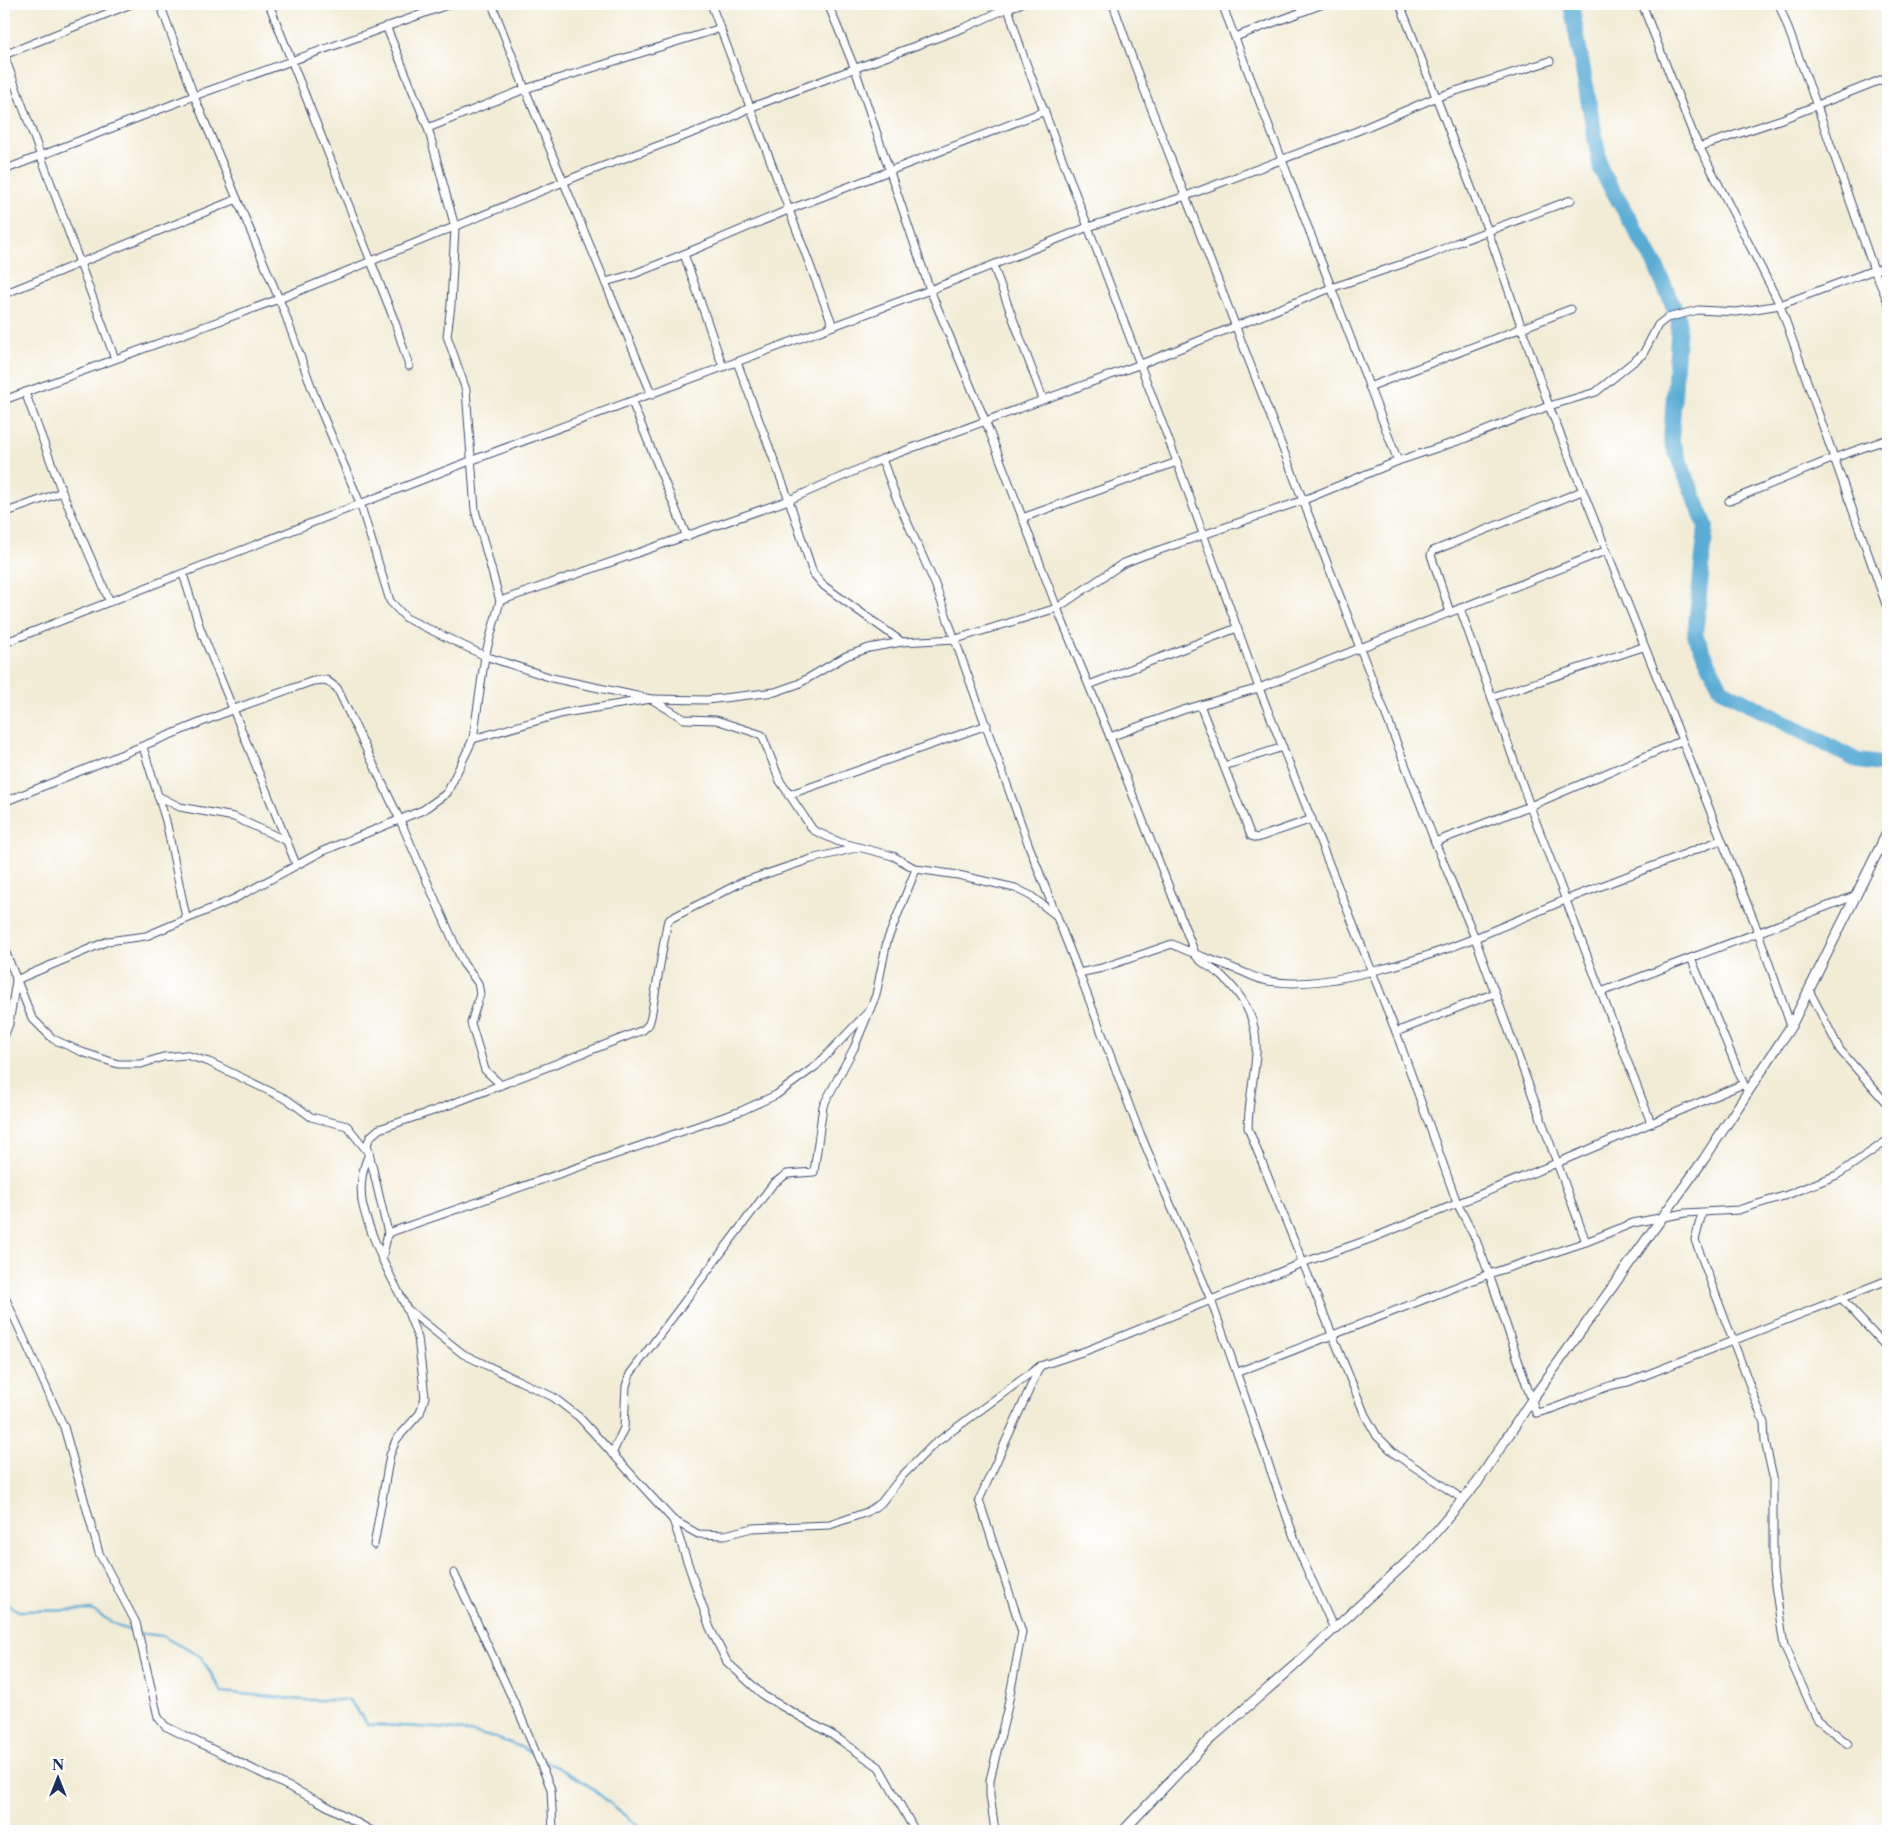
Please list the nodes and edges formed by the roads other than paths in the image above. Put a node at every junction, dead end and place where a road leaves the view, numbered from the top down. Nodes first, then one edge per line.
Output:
1 (131, 4) edge
2 (160, 4) edge
3 (269, 4) edge
4 (450, 4) edge
5 (492, 4) edge
6 (712, 4) edge
7 (828, 4) edge
8 (1020, 4) edge
9 (1114, 4) edge
10 (1222, 4) edge
11 (1323, 4) edge
12 (1400, 4) edge
13 (1644, 4) edge
14 (1779, 4) edge
15 (1007, 6) edge
16 (386, 26) junction
17 (721, 28) junction
18 (1235, 37) junction
19 (4, 55) edge
20 (291, 61) junction
21 (1550, 61) dead end
22 (855, 69) junction
23 (1888, 77) edge
24 (525, 89) junction
25 (194, 96) junction
26 (1437, 97) junction
27 (1818, 106) junction
28 (749, 108) junction
29 (1045, 111) junction
30 (428, 128) junction
31 (1699, 147) junction
32 (41, 155) junction
33 (1282, 159) junction
34 (4, 170) edge
35 (892, 171) junction
36 (564, 182) junction
37 (1186, 196) junction
38 (237, 199) junction
39 (1571, 200) dead end
40 (788, 210) junction
41 (455, 227) junction
42 (1088, 227) junction
43 (1488, 231) junction
44 (684, 254) junction
45 (371, 262) junction
46 (81, 264) junction
47 (993, 265) junction
48 (1888, 267) edge
49 (1874, 270) junction
50 (605, 282) junction
51 (1331, 288) junction
52 (930, 290) junction
53 (4, 294) edge
54 (279, 299) junction
55 (1888, 302) edge
56 (1780, 305) junction
57 (1571, 309) dead end
58 (833, 326) junction
59 (1235, 326) junction
60 (1521, 327) junction
61 (116, 359) junction
62 (737, 362) junction
63 (1141, 364) junction
64 (409, 366) dead end
65 (723, 367) junction
66 (1369, 387) junction
67 (25, 392) junction
68 (652, 395) junction
69 (1043, 399) junction
70 (4, 400) edge
71 (632, 402) junction
72 (1549, 406) junction
73 (985, 420) junction
74 (1888, 439) edge
75 (1834, 458) junction
76 (882, 459) junction
77 (470, 461) junction
78 (1398, 461) junction
79 (1177, 462) junction
80 (1582, 490) junction
81 (62, 492) junction
82 (789, 500) junction
83 (1304, 500) junction
84 (1729, 500) dead end
85 (360, 503) junction
86 (4, 513) edge
87 (1022, 518) junction
88 (1204, 536) junction
89 (687, 537) junction
90 (1605, 551) junction
91 (183, 574) junction
92 (500, 601) junction
93 (110, 602) junction
94 (1057, 608) junction
95 (1460, 608) junction
96 (1888, 610) edge
97 (1450, 612) junction
98 (1237, 628) junction
99 (956, 639) junction
100 (902, 642) junction
101 (4, 643) edge
102 (1360, 647) junction
103 (1643, 647) junction
104 (485, 656) junction
105 (1089, 685) junction
106 (1259, 688) junction
107 (1492, 696) junction
108 (651, 699) junction
109 (1200, 705) junction
110 (234, 709) junction
111 (986, 725) junction
112 (1110, 737) junction
113 (473, 739) junction
114 (1681, 741) junction
115 (143, 746) junction
116 (1283, 747) junction
117 (1224, 766) junction
118 (788, 795) junction
119 (158, 796) junction
120 (4, 802) edge
121 (1530, 806) junction
122 (1312, 819) junction
123 (400, 820) junction
124 (1886, 835) edge
125 (1721, 840) junction
126 (287, 841) junction
127 (1435, 842) junction
128 (856, 847) junction
129 (1888, 848) edge
130 (296, 864) junction
131 (916, 869) junction
132 (1857, 895) junction
133 (1564, 900) junction
134 (1057, 916) junction
135 (186, 918) junction
136 (1758, 933) junction
137 (1475, 938) junction
138 (4, 948) edge
139 (1196, 956) junction
140 (1691, 958) junction
141 (1373, 972) junction
142 (1079, 973) junction
143 (16, 980) junction
144 (1601, 992) junction
145 (1810, 992) junction
146 (1495, 993) junction
147 (870, 1010) junction
148 (1791, 1026) junction
149 (1396, 1032) junction
150 (4, 1037) edge
151 (501, 1085) junction
152 (1745, 1088) junction
153 (1888, 1105) edge
154 (1651, 1123) junction
155 (1888, 1140) edge
156 (369, 1153) junction
157 (1557, 1163) junction
158 (1458, 1202) junction
159 (1702, 1213) junction
160 (1662, 1216) junction
161 (388, 1233) junction
162 (1586, 1242) junction
163 (382, 1259) junction
164 (1302, 1263) junction
165 (1489, 1274) junction
166 (1888, 1280) edge
167 (4, 1295) edge
168 (1841, 1298) junction
169 (1211, 1300) junction
170 (406, 1308) junction
171 (1332, 1334) junction
172 (1734, 1339) junction
173 (1888, 1349) edge
174 (1040, 1366) junction
175 (1238, 1372) junction
176 (1533, 1398) junction
177 (612, 1454) junction
178 (1464, 1500) junction
179 (673, 1520) junction
180 (374, 1545) dead end
181 (454, 1573) dead end
182 (1334, 1629) junction
183 (1848, 1744) dead end
184 (372, 1831) edge
185 (553, 1831) edge
186 (915, 1831) edge
187 (995, 1831) edge
188 (1123, 1831) edge

1 - 19 street
2 - 25 street
3 - 20 street
4 - 16 street
5 - 24 street
6 - 17 street
7 - 22 street
8 - 15 street
9 - 37 street
10 - 18 street
11 - 18 street
12 - 26 street
13 - 31 street
14 - 27 street
15 - 22 street
15 - 29 street
16 - 20 street
16 - 30 street
17 - 24 street
17 - 28 street
18 - 33 street
19 - 32 street
20 - 25 street
20 - 45 street
21 - 26 street
22 - 28 street
22 - 35 street
23 - 27 street
24 - 30 street
24 - 36 street
25 - 32 street
25 - 38 street
26 - 33 street
26 - 43 street
27 - 31 street
27 - 49 street
28 - 36 street
28 - 40 street
29 - 35 street
29 - 42 street
30 - 41 street
31 - 56 street
32 - 34 street
32 - 46 street
33 - 37 street
33 - 51 street
35 - 40 street
35 - 52 street
36 - 41 street
36 - 50 street
37 - 42 street
37 - 59 street
38 - 46 street
38 - 54 street
39 - 43 street
40 - 44 street
40 - 58 street
41 - 45 street
41 - 77 street
42 - 47 street
42 - 63 street
43 - 51 street
43 - 60 street
44 - 50 street
44 - 65 street
45 - 54 street
45 - 64 street
46 - 53 street
46 - 61 street
47 - 52 street
47 - 69 street
48 - 49 street
49 - 55 street
49 - 56 street
50 - 68 street
51 - 59 street
51 - 66 street
52 - 58 street
52 - 73 street
54 - 61 street
54 - 85 street
56 - 72 street
56 - 75 street
57 - 60 street
58 - 62 street
59 - 63 street
59 - 83 street
60 - 66 street
60 - 72 street
61 - 67 street
62 - 65 street
62 - 82 street
63 - 69 street
63 - 79 street
65 - 68 street
66 - 78 street
67 - 70 street
67 - 81 street
68 - 71 street
69 - 73 street
71 - 77 street
71 - 89 street
72 - 78 street
72 - 80 street
73 - 76 street
73 - 87 street
74 - 75 street
75 - 84 street
75 - 96 street
76 - 82 street
76 - 99 street
77 - 85 street
77 - 92 street
78 - 83 street
79 - 87 street
79 - 88 street
80 - 90 street
80 - 97 street
81 - 86 street
81 - 93 street
82 - 89 street
82 - 100 street
83 - 88 street
83 - 102 street
85 - 91 street
85 - 104 street
87 - 94 street
88 - 94 street
88 - 98 street
89 - 92 street
90 - 95 street
90 - 103 street
91 - 93 street
91 - 110 street
92 - 104 street
93 - 101 street
94 - 99 street
94 - 105 street
95 - 97 street
95 - 107 street
97 - 102 street
98 - 105 street
98 - 106 street
99 - 100 street
99 - 111 street
100 - 108 street
102 - 106 street
102 - 127 street
103 - 107 street
103 - 114 street
104 - 108 street
104 - 113 street
105 - 112 street
106 - 109 street
106 - 116 street
107 - 121 street
108 - 113 street
108 - 118 street
109 - 112 street
109 - 117 street
110 - 115 street
110 - 123 street
110 - 126 street
111 - 118 street
111 - 134 street
112 - 139 street
113 - 123 street
114 - 121 street
114 - 125 street
115 - 119 street
115 - 120 street
116 - 117 street
116 - 122 street
117 - 122 street
118 - 128 street
119 - 126 street
119 - 135 street
121 - 127 street
121 - 133 street
122 - 141 street
123 - 130 street
123 - 151 street
124 - 129 street
124 - 132 street
125 - 133 street
125 - 136 street
126 - 130 street
127 - 137 street
128 - 131 street
128 - 151 street
130 - 135 street
131 - 134 street
131 - 147 street
132 - 136 street
132 - 145 street
133 - 137 street
133 - 144 street
134 - 142 street
135 - 143 street
136 - 140 street
136 - 148 street
137 - 141 street
137 - 146 street
138 - 143 street
139 - 141 street
139 - 142 street
139 - 164 street
140 - 144 street
140 - 152 street
141 - 149 street
142 - 169 street
143 - 150 street
143 - 156 street
144 - 154 street
145 - 148 street
145 - 153 street
146 - 149 street
146 - 157 street
147 - 161 street
147 - 177 street
148 - 152 street
149 - 158 street
151 - 156 street
152 - 154 street
152 - 160 street
154 - 157 street
155 - 159 street
156 - 161 street
156 - 163 street
157 - 158 street
157 - 162 street
158 - 164 street
158 - 165 street
159 - 160 street
159 - 172 street
160 - 162 street
160 - 176 street
161 - 163 street
162 - 165 street
163 - 170 street
164 - 169 street
164 - 171 street
165 - 171 street
165 - 176 street
166 - 168 street
167 - 184 street
168 - 172 street
168 - 173 street
169 - 174 street
169 - 175 street
170 - 177 street
170 - 180 street
171 - 175 street
171 - 178 street
172 - 176 street
172 - 183 street
174 - 179 street
174 - 187 street
175 - 182 street
176 - 178 street
177 - 179 street
178 - 182 street
179 - 186 street
181 - 185 street
182 - 188 street

